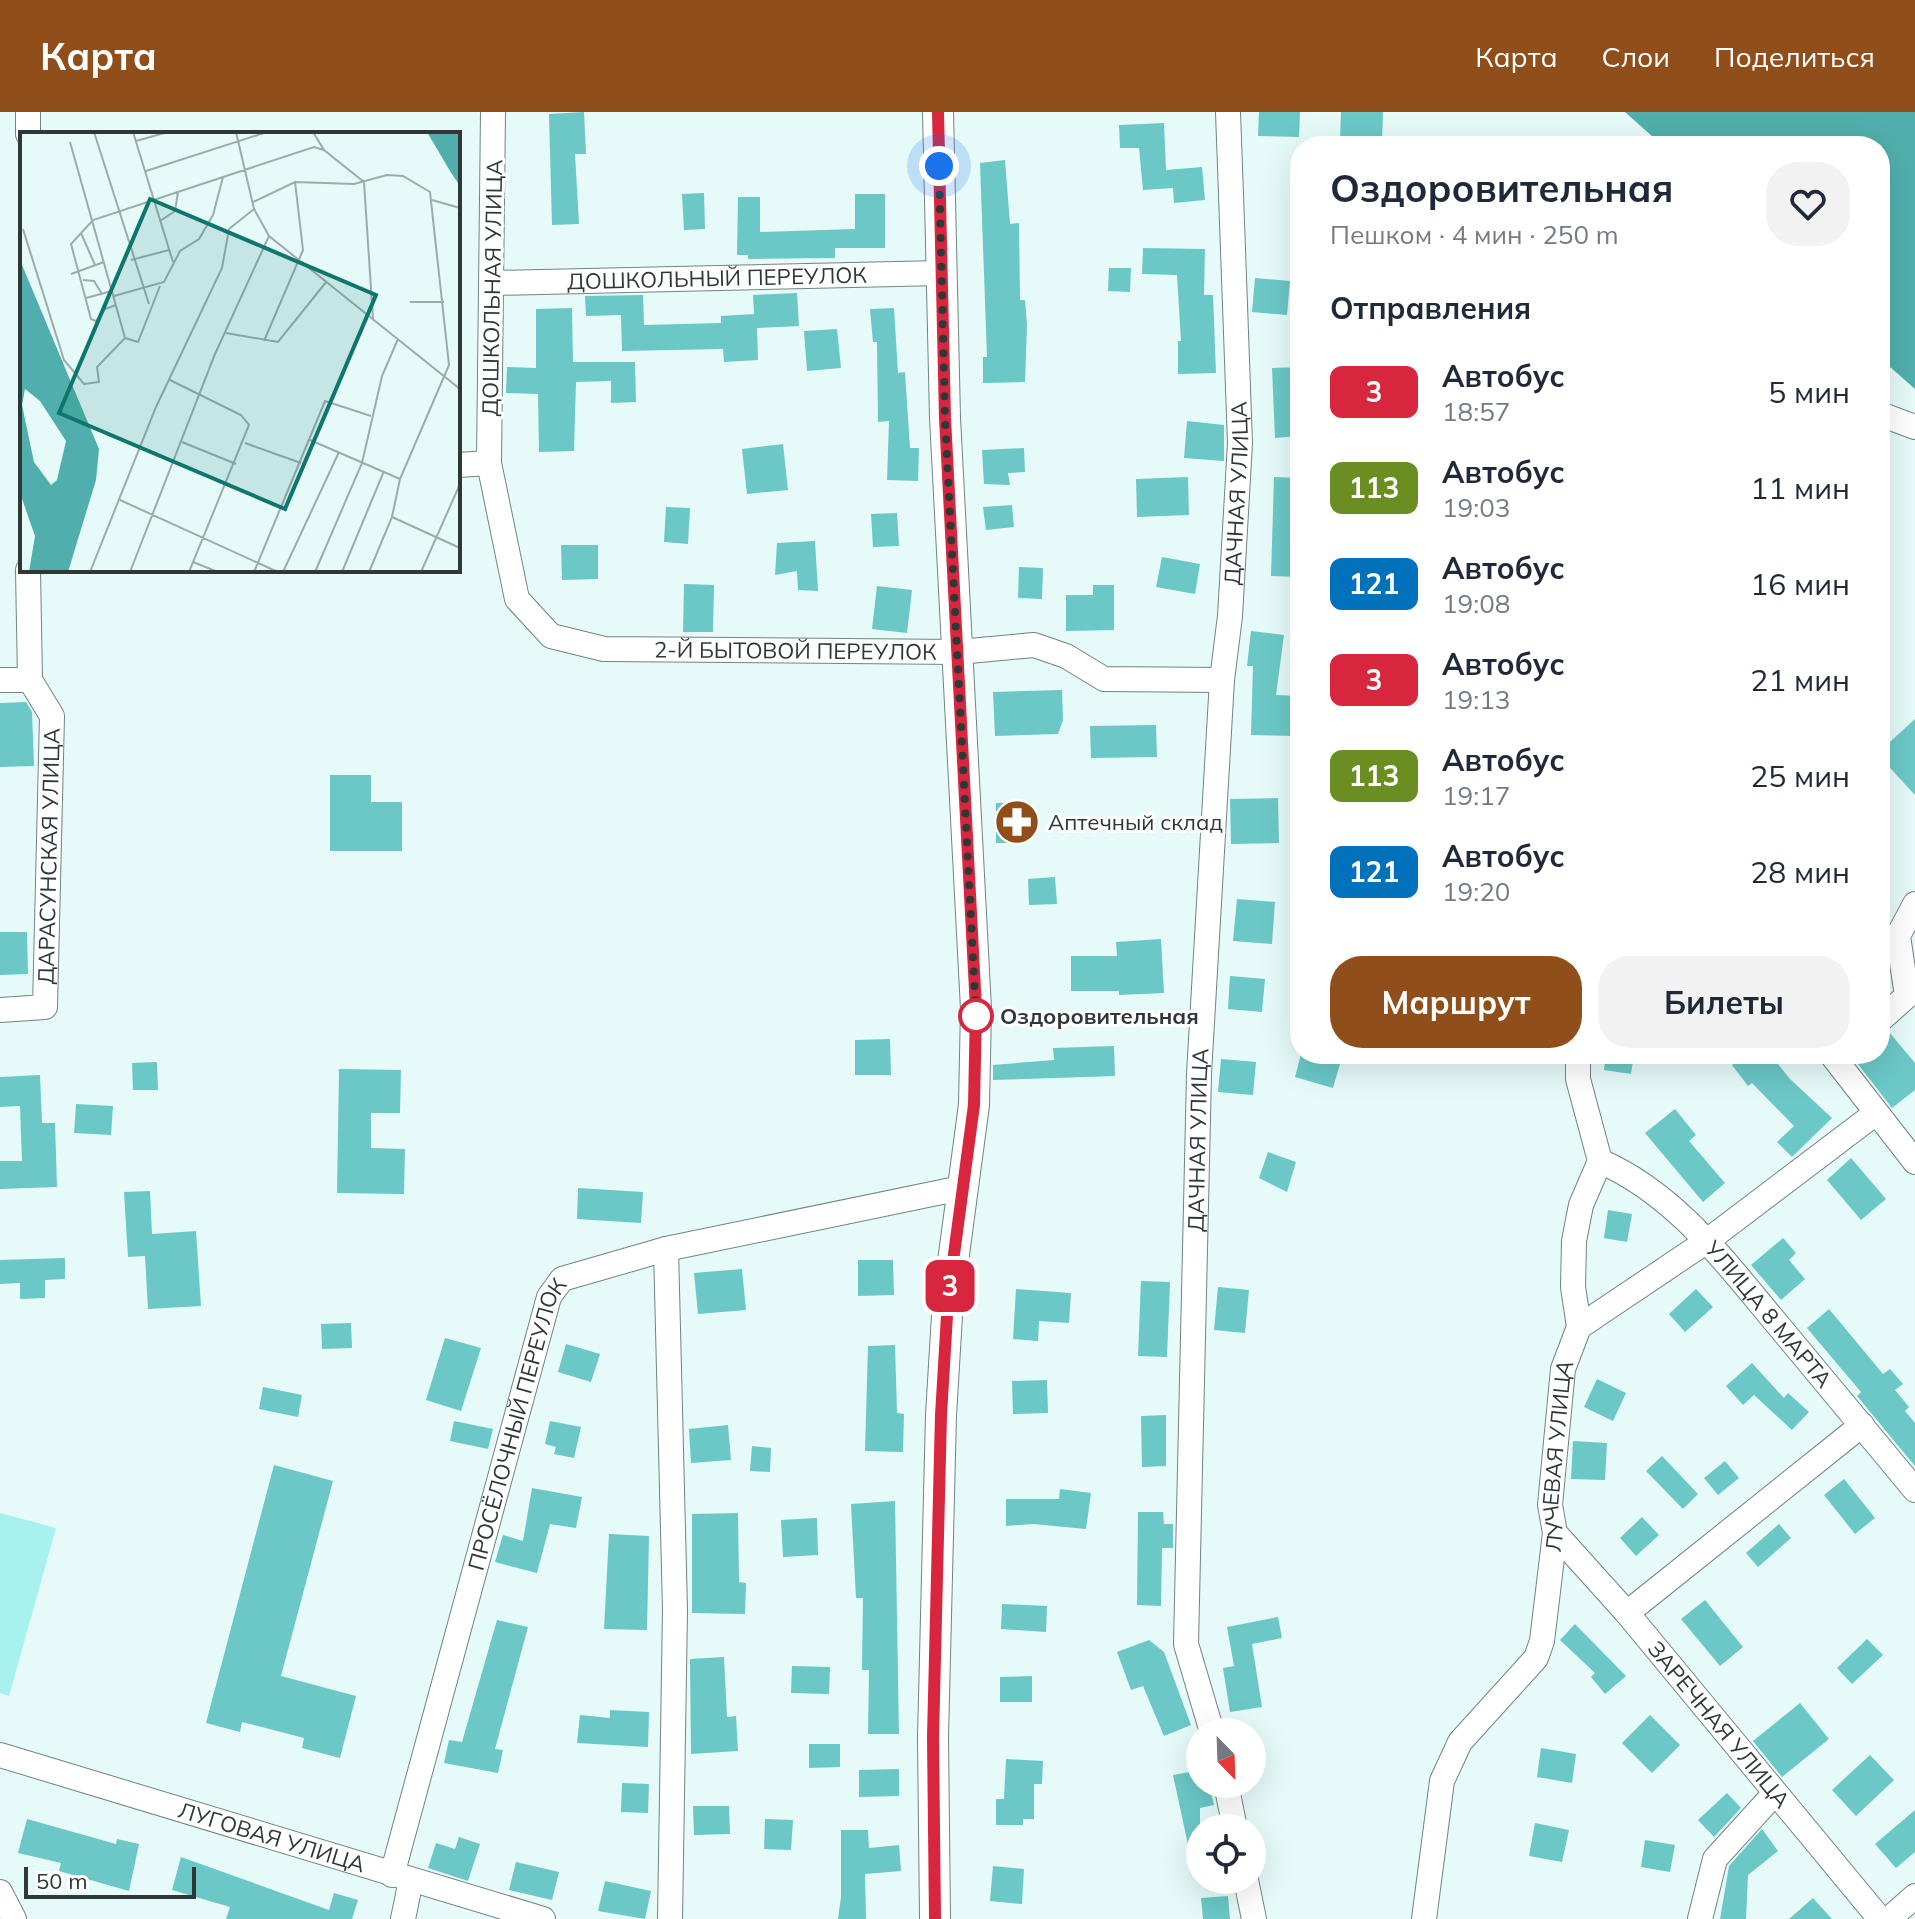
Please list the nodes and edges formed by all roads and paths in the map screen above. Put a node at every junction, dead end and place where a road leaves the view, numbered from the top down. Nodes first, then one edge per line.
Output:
1 (493, 112) edge
2 (938, 112) edge
3 (1228, 112) edge
4 (941, 273) junction
5 (493, 283) junction
6 (1890, 418) edge
7 (1915, 427) edge
8 (489, 463) junction
9 (460, 465) edge
10 (28, 572) edge
11 (958, 652) junction
12 (0, 680) edge
13 (30, 680) junction
14 (1222, 680) junction
15 (1915, 904) edge
16 (0, 1010) edge
17 (1890, 1011) edge
18 (1578, 1064) edge
19 (1840, 1064) edge
20 (1876, 1113) junction
21 (1910, 1147) edge
22 (1600, 1161) junction
23 (961, 1188) junction
24 (1707, 1241) junction
25 (666, 1249) junction
26 (1579, 1327) junction
27 (1862, 1425) junction
28 (1915, 1490) edge
29 (1555, 1533) junction
30 (1627, 1613) junction
31 (1208, 1718) edge
32 (0, 1755) edge
33 (1775, 1793) junction
34 (402, 1878) junction
35 (0, 1892) edge
36 (1249, 1894) edge
37 (1915, 1896) edge
38 (14, 1919) edge
39 (403, 1919) edge
40 (543, 1919) edge
41 (670, 1919) edge
42 (935, 1919) edge
43 (1254, 1919) edge
44 (1424, 1919) edge
45 (1700, 1919) edge
46 (1880, 1919) edge
47 (1889, 1919) edge

1 - 5 street, ДОШКОЛЬНАЯ УЛИЦА
2 - 4 street
3 - 14 street, ДАЧНАЯ УЛИЦА
4 - 5 street, ДОШКОЛЬНЫЙ ПЕРЕУЛОК
4 - 11 street
5 - 8 street, ДОШКОЛЬНАЯ УЛИЦА
6 - 7 street
8 - 9 street
8 - 11 street, 2-Й БЫТОВОЙ ПЕРЕУЛОК
10 - 13 street
11 - 14 street, 2-Й БЫТОВОЙ ПЕРЕУЛОК
11 - 23 street
12 - 13 street
13 - 16 street, ДАРАСУНСКАЯ УЛИЦА
14 - 31 street, ДАЧНАЯ УЛИЦА
15 - 17 street
18 - 22 street
19 - 20 street
20 - 21 street
20 - 24 street
22 - 24 street, УЛИЦА 8 МАРТА
22 - 26 street
23 - 25 street, ПРОСЁЛОЧНЫЙ ПЕРЕУЛОК
23 - 42 street
24 - 26 street
24 - 27 street, УЛИЦА 8 МАРТА
25 - 34 street, ПРОСЁЛОЧНЫЙ ПЕРЕУЛОК
25 - 41 street
26 - 29 street, ЛУЧЕВАЯ УЛИЦА
27 - 28 street, УЛИЦА 8 МАРТА
27 - 30 street
29 - 30 street, ЗАРЕЧНАЯ УЛИЦА
29 - 44 street, ЛУЧЕВАЯ УЛИЦА
30 - 33 street, ЗАРЕЧНАЯ УЛИЦА
32 - 34 street, ЛУГОВАЯ УЛИЦА
33 - 45 street
33 - 46 street, ЗАРЕЧНАЯ УЛИЦА
34 - 39 street, ПРОСЁЛОЧНЫЙ ПЕРЕУЛОК
34 - 40 street, ЛУГОВАЯ УЛИЦА
35 - 38 street
36 - 43 street
37 - 47 street

